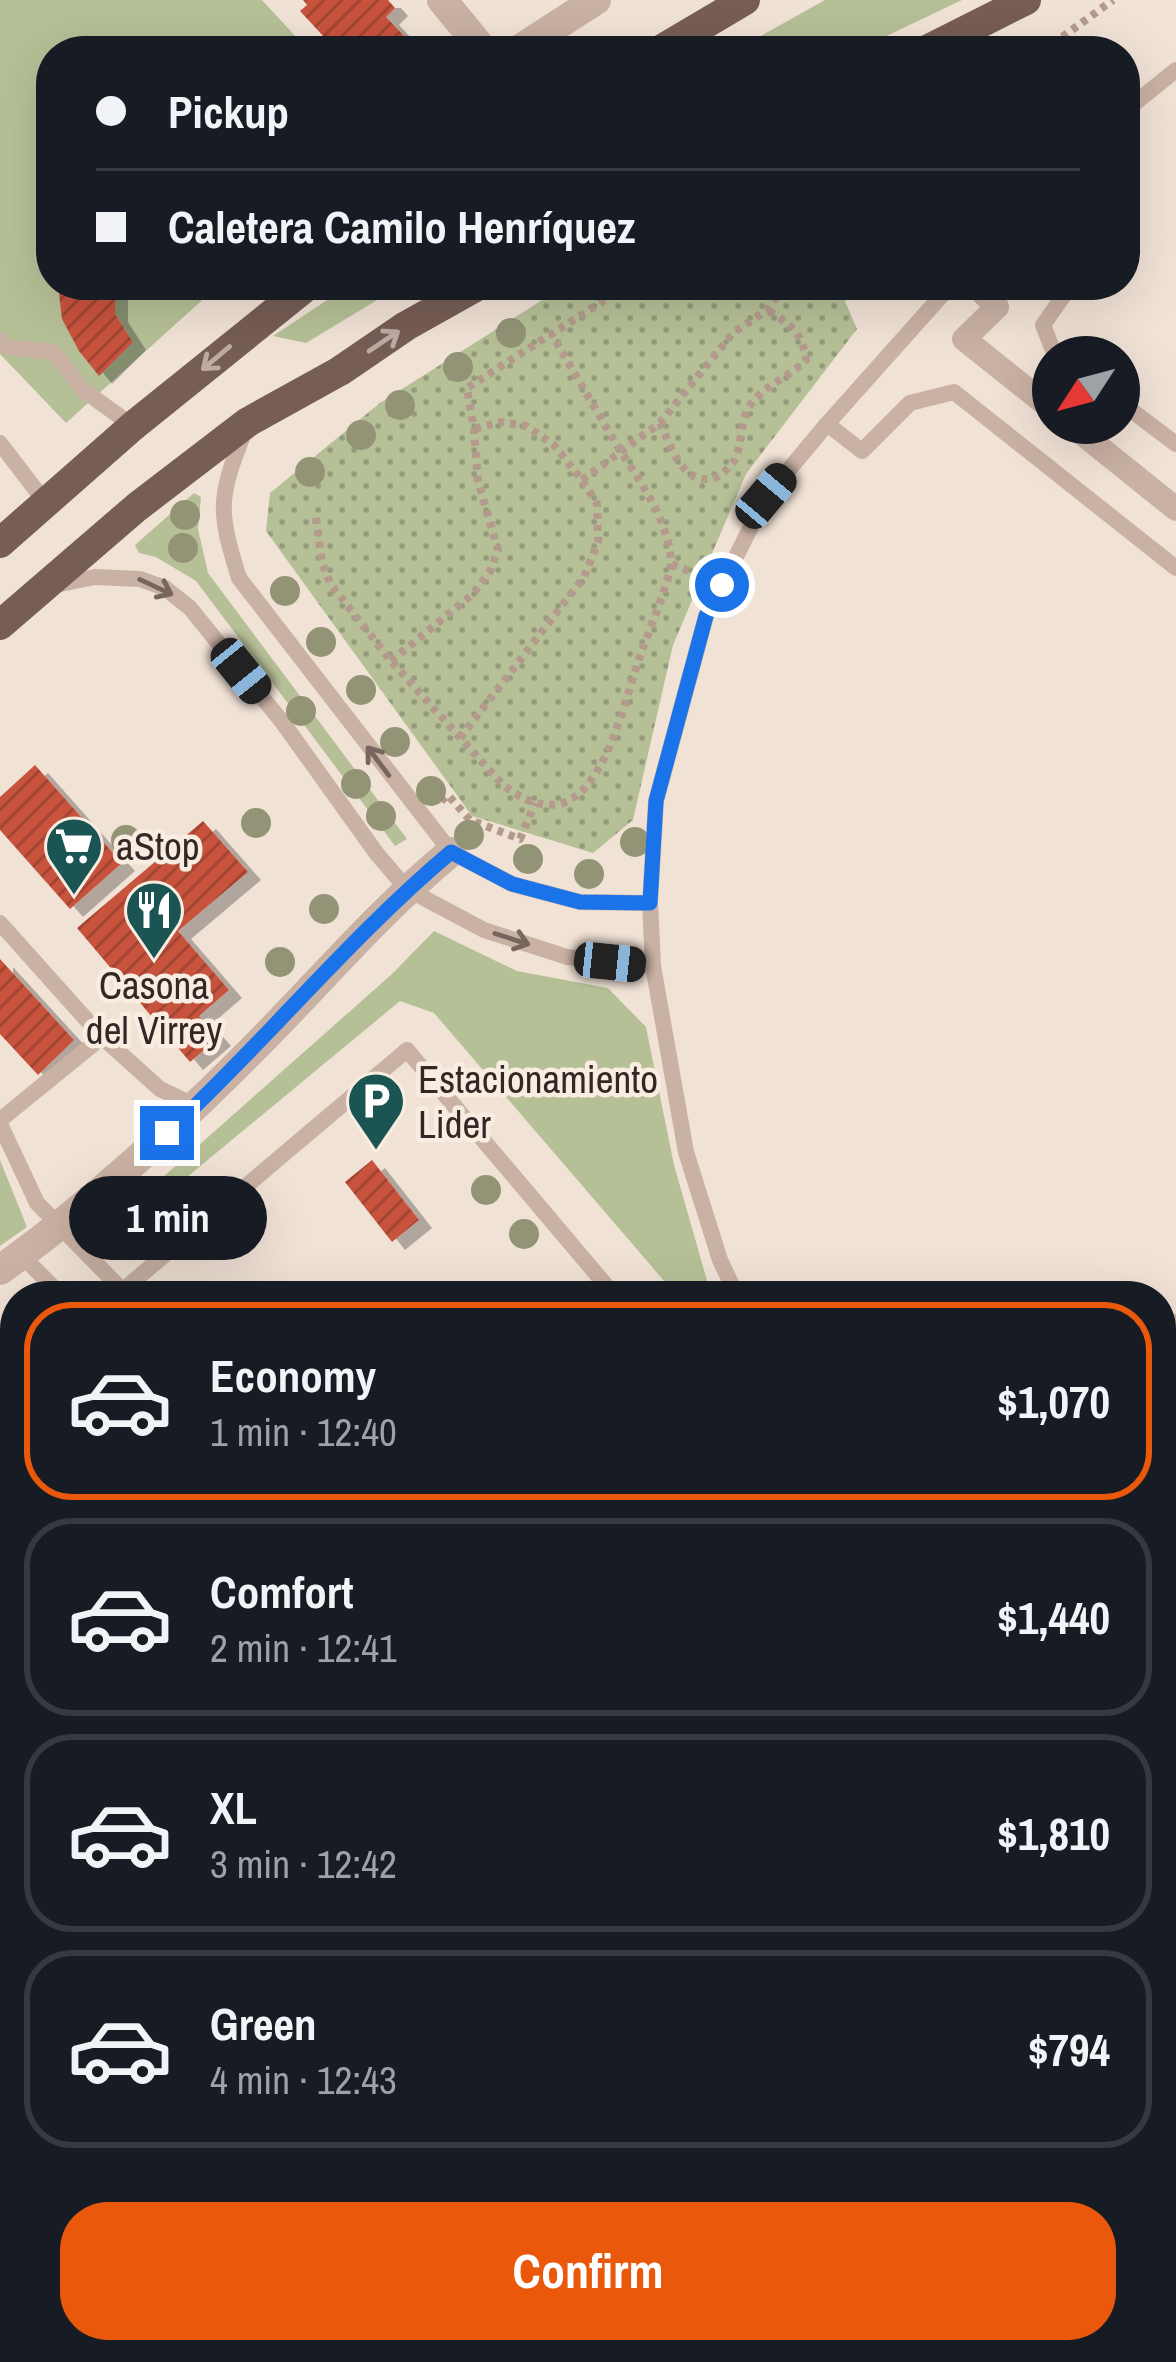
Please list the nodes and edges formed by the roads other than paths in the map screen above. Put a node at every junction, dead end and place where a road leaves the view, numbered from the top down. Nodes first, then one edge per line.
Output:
1 (442, 0) edge
2 (596, 0) edge
3 (745, 0) edge
4 (1025, 0) edge
5 (472, 36) edge
6 (540, 36) edge
7 (684, 36) edge
8 (954, 36) edge
9 (1176, 70) edge
10 (1140, 99) edge
11 (289, 300) edge
12 (452, 300) edge
13 (938, 300) edge
14 (990, 300) edge
15 (1060, 300) edge
16 (1047, 336) edge
17 (0, 340) edge
18 (1032, 393) edge
19 (1140, 417) edge
20 (248, 422) junction
21 (827, 424) junction
22 (134, 426) junction
23 (0, 442) edge
24 (1095, 444) edge
25 (1176, 444) edge
26 (45, 502) junction
27 (1176, 509) edge
28 (0, 542) edge
29 (1176, 568) edge
30 (42, 587) junction
31 (0, 626) edge
32 (451, 852) junction
33 (407, 889) junction
34 (650, 903) junction
35 (0, 923) edge
36 (653, 966) junction
37 (102, 1037) junction
38 (201, 1102) junction
39 (0, 1122) edge
40 (61, 1225) junction
41 (10, 1263) edge
42 (38, 1281) edge
43 (111, 1281) edge
44 (137, 1281) edge
45 (603, 1281) edge
46 (730, 1281) edge

1 - 5 street
2 - 6 street
3 - 7 main road
4 - 8 main road
9 - 10 lane
11 -> 22 main road
20 -> 12 main road
13 - 21 lane
14 - 18 street
15 - 16 lane
17 - 22 lane
19 - 25 lane
20 - 30 main road
32 -> 20 lane
21 - 29 lane
21 - 34 lane
22 - 26 main road
23 - 26 lane
24 - 27 street
26 - 28 main road
30 - 31 main road
30 -> 33 lane
32 - 33 street
32 - 34 lane
33 -> 36 lane
33 - 38 street
34 - 36 lane
35 - 37 lane
36 - 46 lane
37 - 38 lane
37 - 39 lane
38 - 40 street
39 - 40 lane
40 - 41 street
40 - 43 lane
41 - 42 lane
44 - 45 lane

